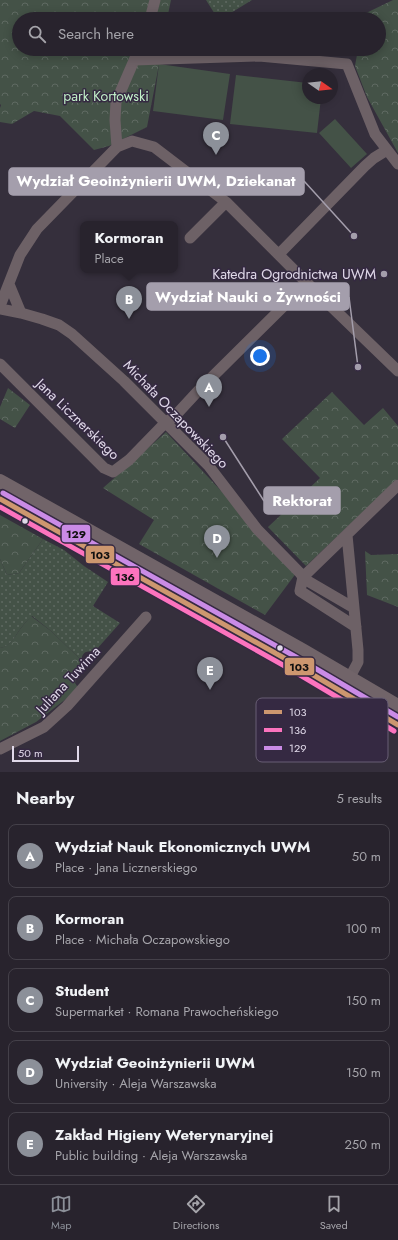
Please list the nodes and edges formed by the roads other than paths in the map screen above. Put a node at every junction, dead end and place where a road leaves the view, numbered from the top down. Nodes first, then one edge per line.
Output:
1 (155, 0) edge
2 (152, 12) edge
3 (136, 56) edge
4 (134, 60) junction
5 (117, 147) junction
6 (387, 150) junction
7 (398, 164) edge
8 (226, 202) junction
9 (190, 238) dead end
10 (279, 254) junction
11 (307, 283) junction
12 (9, 284) junction
13 (0, 306) edge
14 (0, 309) edge
15 (21, 313) junction
16 (0, 364) edge
17 (398, 371) edge
18 (166, 422) junction
19 (0, 481) edge
20 (398, 485) edge
21 (0, 499) edge
22 (347, 535) junction
23 (303, 577) junction
24 (354, 608) junction
25 (146, 617) dead end
26 (356, 627) junction
27 (350, 678) junction
28 (342, 692) junction
29 (352, 698) edge
30 (384, 698) edge
31 (388, 700) edge
32 (398, 706) edge
33 (388, 719) edge
34 (398, 725) edge
35 (0, 749) edge

1 - 2 street
3 - 4 street
4 - 5 street
4 - 6 street
5 - 8 street
5 - 12 street
6 - 7 street
6 - 10 street
8 - 9 street
8 - 10 street
10 - 11 street
11 - 17 street
11 - 18 street, Jana Licznerskiego
12 - 13 street
12 - 15 street
14 - 15 street, Michała Oczapowskiego
15 - 18 street, Michała Oczapowskiego
16 - 18 street, Jana Licznerskiego
18 - 23 street, Michała Oczapowskiego
19 - 27 main road
20 - 22 street
21 - 28 main road
22 - 23 street
22 - 24 street
23 - 24 street, Michała Oczapowskiego
23 - 26 street
24 - 26 street
25 - 35 street, Juliana Tuwima
26 - 27 street
27 - 28 street
27 - 30 main road
28 - 29 main road
31 - 32 main road
33 - 34 main road

